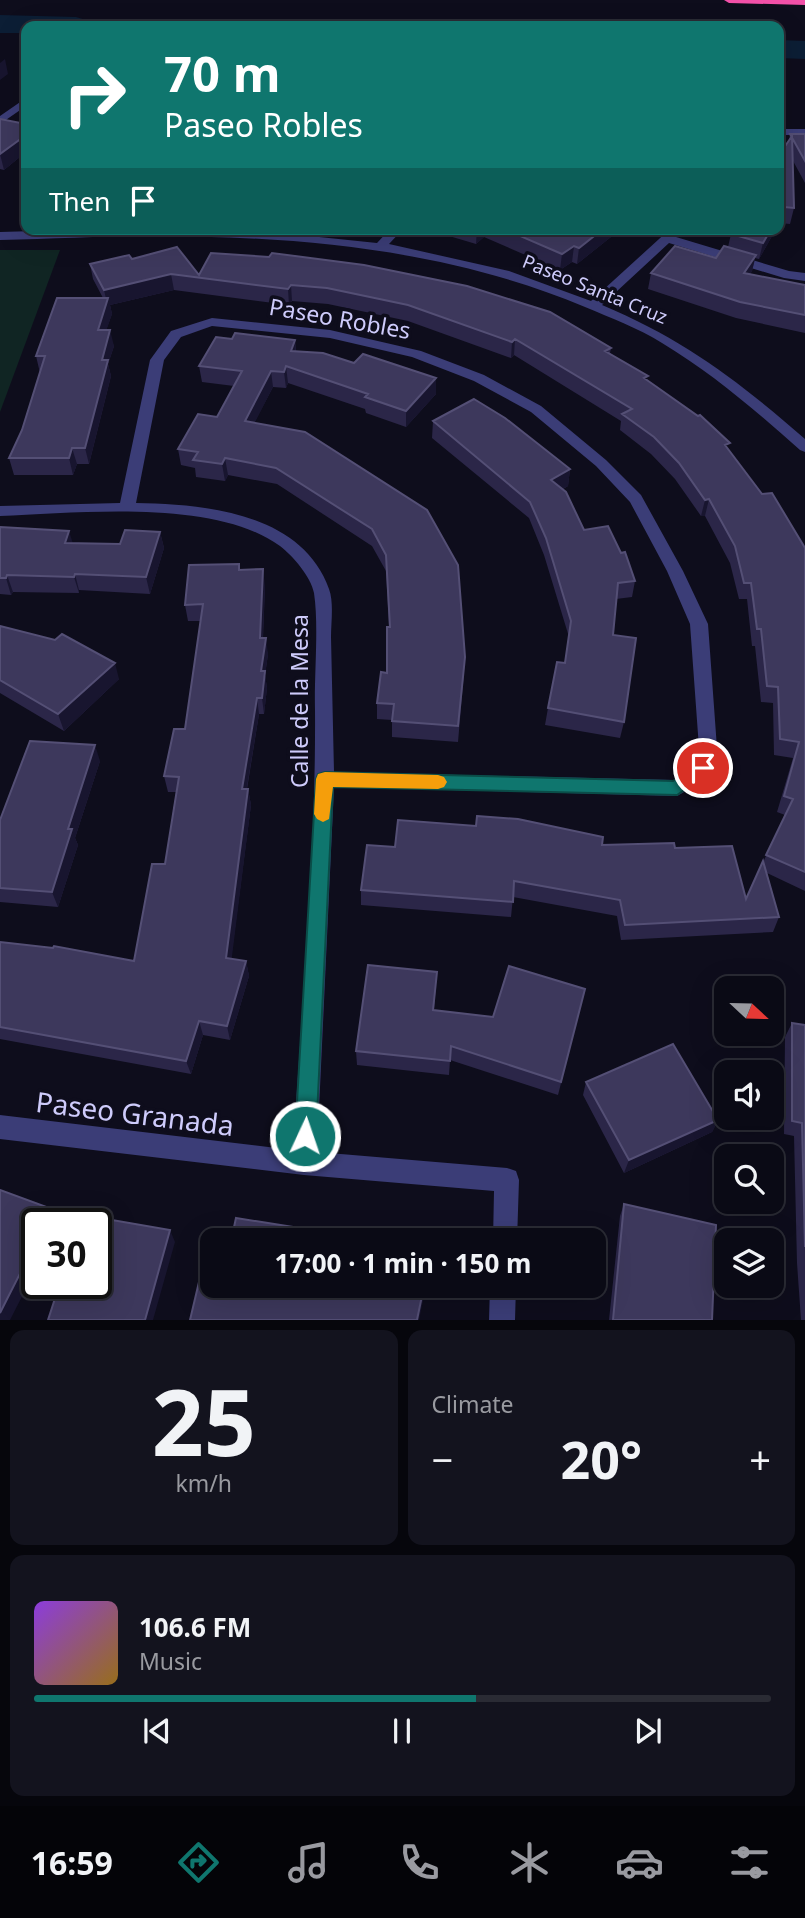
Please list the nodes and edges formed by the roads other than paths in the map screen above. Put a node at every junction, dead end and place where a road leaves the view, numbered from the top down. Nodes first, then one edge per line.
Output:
1 (729, 0) edge
2 (805, 2) edge
3 (21, 105) edge
4 (0, 121) edge
5 (784, 132) edge
6 (805, 132) edge
7 (30, 235) edge
8 (254, 235) edge
9 (391, 235) edge
10 (671, 235) edge
11 (675, 235) edge
12 (0, 236) edge
13 (382, 245) junction
14 (805, 277) edge
15 (594, 305) junction
16 (805, 447) edge
17 (127, 508) junction
18 (0, 510) edge
19 (325, 779) junction
20 (0, 1127) edge
21 (304, 1163) junction
22 (505, 1228) edge
23 (503, 1298) edge
24 (502, 1320) edge

1 - 2 highway
3 - 4 street
5 - 6 street
7 - 12 street, Paseo Santa Cruz
8 - 13 street, Paseo Santa Cruz
9 - 13 street
10 - 15 street
11 - 14 street
13 - 15 street, Paseo Santa Cruz
15 - 16 street, Paseo Santa Cruz
17 - 18 street, Calle de la Mesa
17 - 19 street, Calle de la Mesa
17 - 19 street, Paseo Robles
19 - 21 street, Calle de la Mesa
20 - 21 street, Paseo Granada
21 - 22 street, Paseo Granada
23 - 24 street

